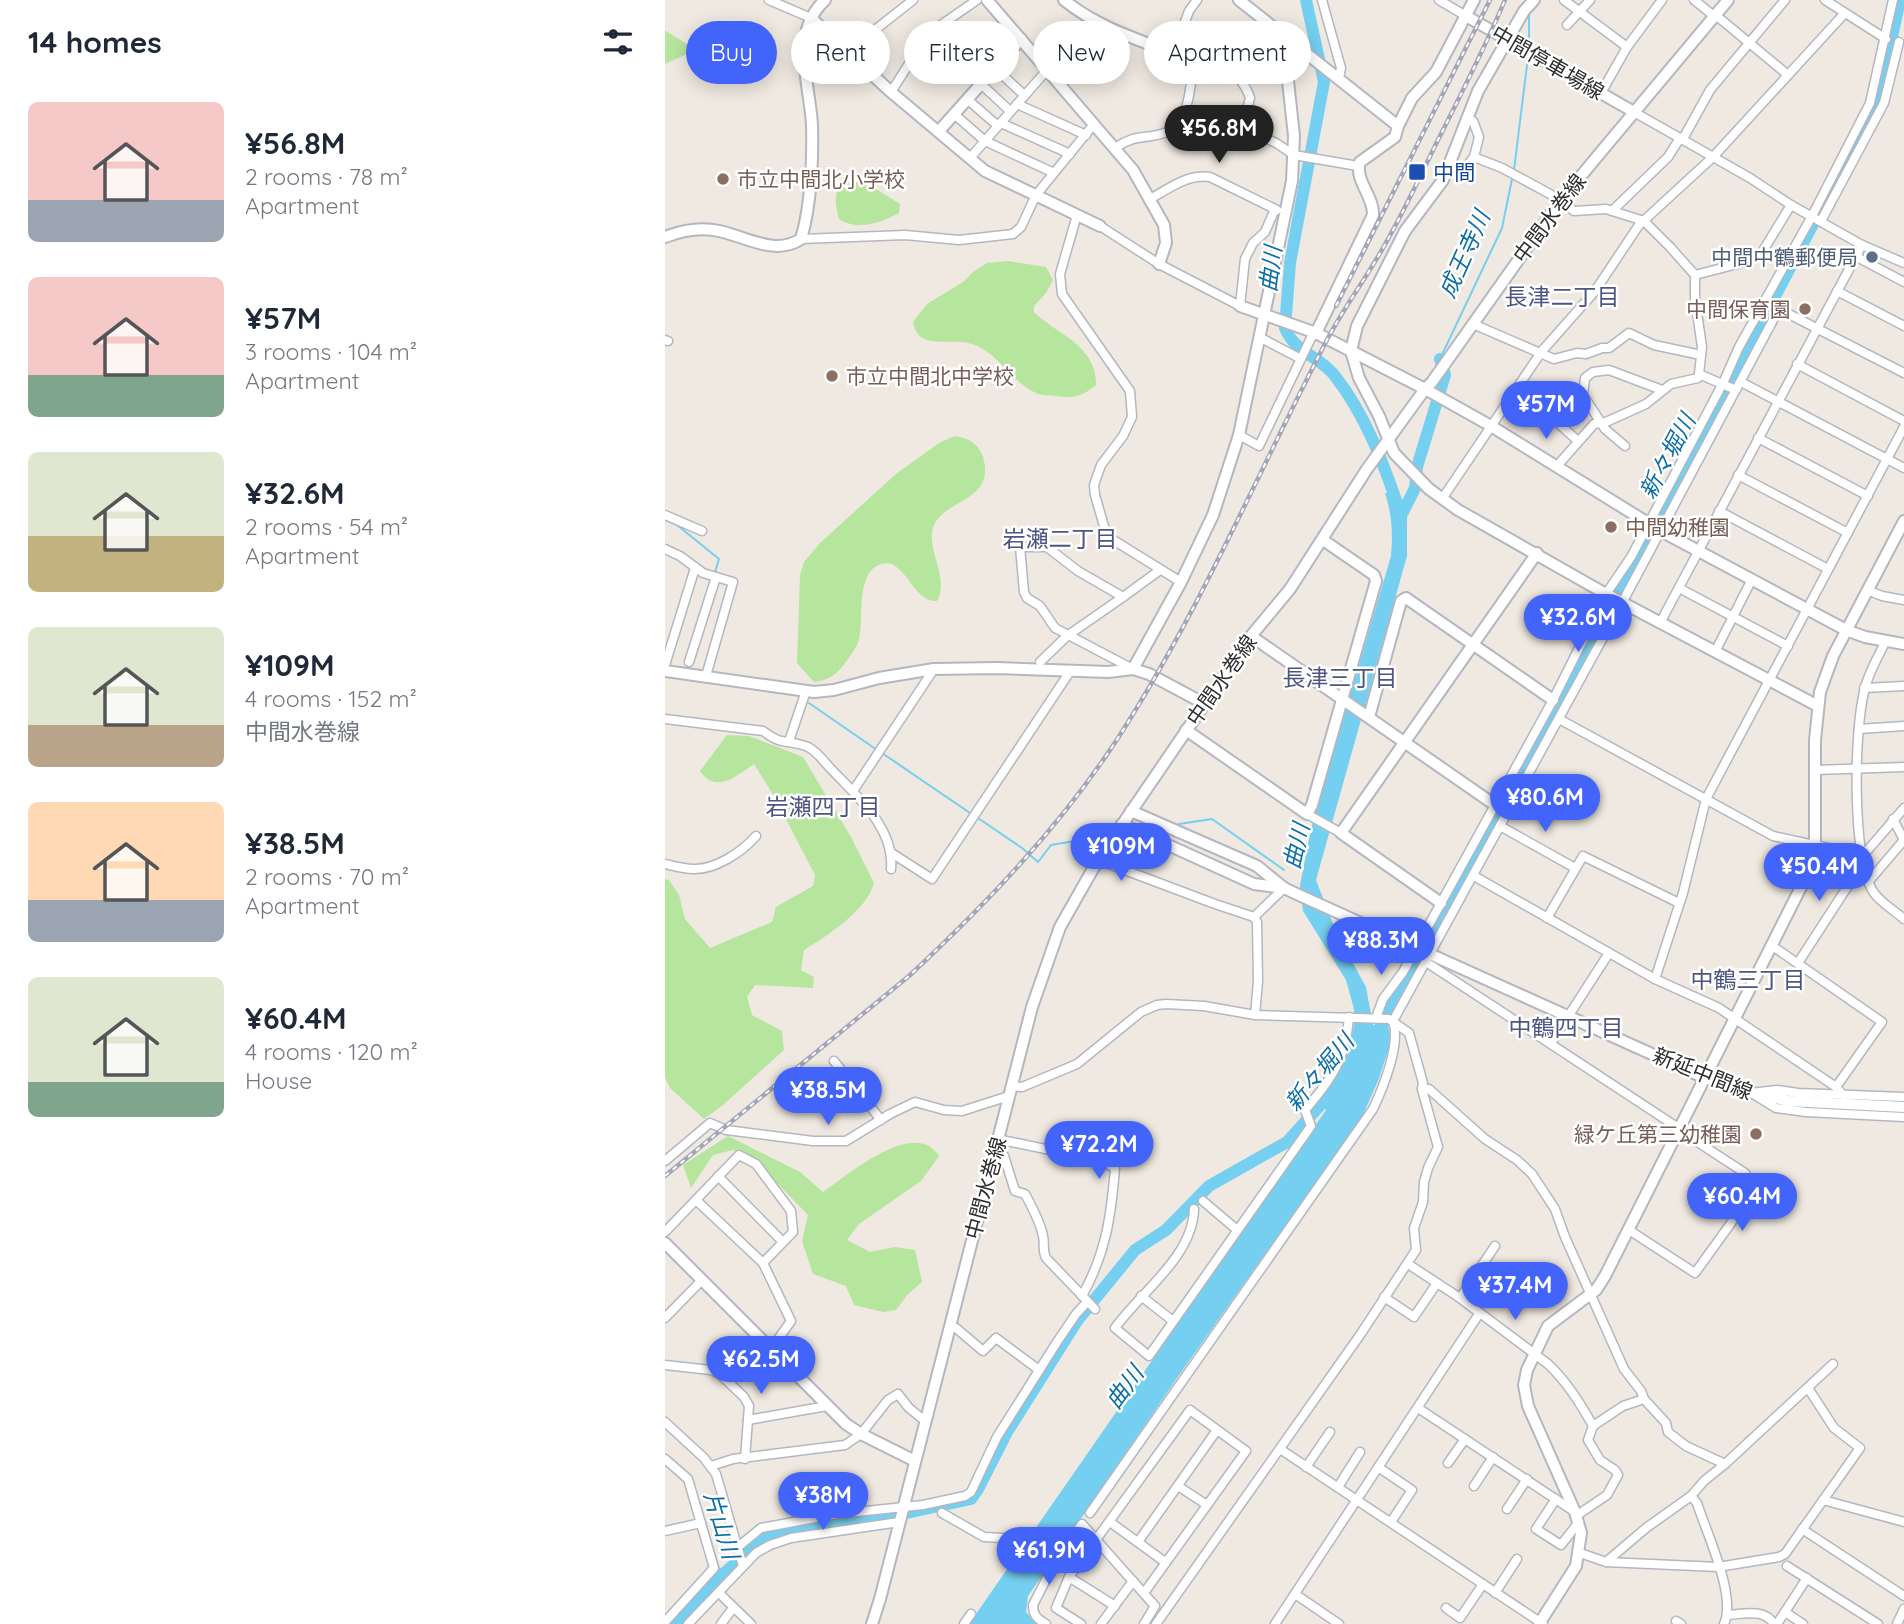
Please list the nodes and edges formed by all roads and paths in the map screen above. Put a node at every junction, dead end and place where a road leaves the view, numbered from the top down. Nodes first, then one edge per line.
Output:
1 (769, 0) edge
2 (825, 0) edge
3 (913, 0) edge
4 (977, 0) edge
5 (987, 0) edge
6 (1064, 0) edge
7 (1197, 0) edge
8 (1239, 0) edge
9 (1322, 0) edge
10 (1439, 0) edge
11 (1474, 0) edge
12 (1534, 0) edge
13 (1564, 0) edge
14 (1590, 0) edge
15 (1662, 0) edge
16 (1694, 0) edge
17 (1728, 0) edge
18 (1785, 0) edge
19 (1825, 0) edge
20 (1893, 0) edge
21 (1579, 12) junction
22 (1844, 14) junction
23 (1466, 16) junction
24 (1714, 16) junction
25 (811, 18) junction
26 (814, 21) edge
27 (886, 21) edge
28 (948, 21) edge
29 (1185, 21) edge
30 (1266, 21) edge
31 (1567, 25) dead end
32 (1508, 38) junction
33 (1886, 39) junction
34 (1021, 40) joint
35 (1144, 42) edge
36 (1749, 42) junction
37 (1899, 42) dead end
38 (1627, 47) junction
39 (1033, 54) edge
40 (1311, 56) edge
41 (904, 72) edge
42 (1788, 75) junction
43 (1339, 78) junction
44 (882, 84) edge
45 (981, 84) joint
46 (1013, 84) edge
47 (1034, 84) edge
48 (1059, 84) edge
49 (1189, 84) edge
50 (1242, 84) edge
51 (1289, 84) edge
52 (891, 92) junction
53 (1601, 93) junction
54 (1024, 95) junction
55 (967, 99) junction
56 (1014, 108) junction
57 (1634, 112) junction
58 (954, 114) junction
59 (1467, 118) junction
60 (999, 124) junction
61 (1094, 124) junction
62 (1398, 126) junction
63 (939, 131) junction
64 (1086, 135) junction
65 (1680, 138) junction
66 (985, 141) junction
67 (1115, 148) junction
68 (1070, 155) junction
69 (1299, 156) junction
70 (1474, 157) junction
71 (1713, 157) junction
72 (969, 158) junction
73 (1358, 166) junction
74 (1447, 172) junction
75 (1054, 173) junction
76 (1035, 195) junction
77 (1150, 199) junction
78 (1560, 201) junction
79 (1791, 205) junction
80 (1275, 209) junction
81 (1612, 211) junction
82 (1286, 214) junction
83 (1077, 215) junction
84 (1816, 219) junction
85 (1644, 221) junction
86 (1100, 226) joint
87 (665, 237) edge
88 (801, 239) junction
89 (1862, 245) junction
90 (1855, 256) junction
91 (1904, 263) edge
92 (1159, 264) junction
93 (1695, 275) junction
94 (1904, 282) edge
95 (1837, 291) junction
96 (1240, 306) junction
97 (1270, 317) junction
98 (1473, 324) junction
99 (1817, 327) junction
100 (1904, 327) edge
101 (1312, 334) junction
102 (1261, 338) junction
103 (1351, 351) junction
104 (1540, 355) junction
105 (1702, 355) junction
106 (1301, 358) junction
107 (1797, 364) junction
108 (1904, 373) edge
109 (1699, 374) junction
110 (1731, 386) junction
111 (1518, 387) junction
112 (1425, 389) junction
113 (1662, 390) junction
114 (1779, 401) junction
115 (1904, 421) edge
116 (1602, 423) junction
117 (1490, 426) junction
118 (1904, 427) edge
119 (1239, 435) junction
120 (1758, 438) junction
121 (1579, 441) junction
122 (1385, 442) junction
123 (1625, 446) dead end
124 (1887, 459) junction
125 (1557, 466) junction
126 (1904, 468) edge
127 (1738, 475) junction
128 (1868, 496) junction
129 (1442, 499) junction
130 (1719, 511) junction
131 (665, 515) edge
132 (1904, 521) edge
133 (1654, 528) junction
134 (702, 531) dead end
135 (1848, 533) junction
136 (1323, 540) junction
137 (1698, 551) junction
138 (666, 552) edge
139 (1537, 554) junction
140 (695, 568) junction
141 (1828, 569) junction
142 (1160, 570) junction
143 (716, 577) junction
144 (1752, 579) junction
145 (1181, 582) junction
146 (1678, 588) junction
147 (1867, 590) junction
148 (1123, 597) junction
149 (1614, 598) junction
150 (1904, 600) edge
151 (1807, 609) junction
152 (1733, 617) junction
153 (1660, 623) junction
154 (1846, 630) junction
155 (1067, 636) junction
156 (1251, 636) junction
157 (1885, 642) junction
158 (1474, 644) junction
159 (1904, 644) edge
160 (1788, 646) junction
161 (1715, 652) junction
162 (689, 662) dead end
163 (1040, 662) dead end
164 (665, 665) edge
165 (1133, 668) junction
166 (934, 669) junction
167 (1071, 670) junction
168 (665, 671) edge
169 (706, 676) junction
170 (1769, 680) junction
171 (1904, 686) edge
172 (1864, 688) junction
173 (806, 691) junction
174 (1344, 700) junction
175 (1553, 700) junction
176 (1205, 704) junction
177 (1818, 706) junction
178 (1367, 715) junction
179 (665, 719) edge
180 (1559, 719) junction
181 (1904, 726) edge
182 (1859, 729) junction
183 (1186, 730) junction
184 (789, 741) junction
185 (1405, 742) junction
186 (1904, 767) edge
187 (1857, 769) junction
188 (1814, 770) junction
189 (853, 791) junction
190 (1706, 799) junction
191 (1495, 805) junction
192 (1904, 808) edge
193 (1131, 811) junction
194 (1310, 815) junction
195 (1893, 819) junction
196 (1122, 824) junction
197 (1500, 826) junction
198 (1337, 832) junction
199 (756, 836) dead end
200 (1904, 840) edge
201 (1815, 844) junction
202 (890, 852) junction
203 (1863, 858) junction
204 (1098, 860) junction
205 (665, 864) edge
206 (1575, 868) junction
207 (891, 869) dead end
208 (1474, 876) junction
209 (1869, 881) junction
210 (1284, 888) junction
211 (1441, 903) junction
212 (1679, 903) junction
213 (1254, 917) junction
214 (1547, 918) junction
215 (1904, 919) edge
216 (1771, 944) junction
217 (1423, 953) junction
218 (1609, 953) junction
219 (1798, 964) junction
220 (1655, 979) junction
221 (1255, 1015) junction
222 (1568, 1015) junction
223 (1349, 1017) junction
224 (1734, 1017) junction
225 (1382, 1019) junction
226 (1551, 1043) junction
227 (834, 1061) dead end
228 (1705, 1078) junction
229 (1836, 1087) junction
230 (1422, 1089) junction
231 (1010, 1091) junction
232 (1753, 1093) junction
233 (1843, 1095) junction
234 (1904, 1097) edge
235 (1904, 1107) edge
236 (1904, 1117) edge
237 (881, 1120) junction
238 (1680, 1129) junction
239 (997, 1139) junction
240 (994, 1151) junction
241 (665, 1161) edge
242 (717, 1176) junction
243 (697, 1201) junction
244 (1203, 1201) dead end
245 (1194, 1209) dead end
246 (1236, 1229) junction
247 (1629, 1230) junction
248 (665, 1232) edge
249 (782, 1241) junction
250 (665, 1242) edge
251 (1495, 1246) dead end
252 (763, 1264) junction
253 (1408, 1264) junction
254 (702, 1280) junction
255 (1437, 1283) junction
256 (1590, 1295) junction
257 (1141, 1296) junction
258 (1384, 1297) junction
259 (1460, 1298) junction
260 (1084, 1299) junction
261 (1095, 1309) dead end
262 (1479, 1314) junction
263 (665, 1318) edge
264 (1173, 1321) junction
265 (949, 1328) junction
266 (758, 1336) junction
267 (771, 1349) junction
268 (1534, 1353) junction
269 (1833, 1364) dead end
270 (665, 1365) edge
271 (1039, 1370) junction
272 (720, 1374) junction
273 (1808, 1388) junction
274 (1644, 1399) junction
275 (827, 1406) junction
276 (1418, 1408) junction
277 (748, 1420) junction
278 (925, 1421) junction
279 (665, 1423) edge
280 (1593, 1426) junction
281 (1217, 1430) junction
282 (1330, 1432) dead end
283 (861, 1434) junction
284 (1465, 1439) junction
285 (1280, 1449) junction
286 (1360, 1452) dead end
287 (1493, 1457) junction
288 (745, 1458) junction
289 (665, 1459) edge
290 (915, 1461) junction
291 (1448, 1463) dead end
292 (1725, 1464) junction
293 (711, 1466) junction
294 (1306, 1467) junction
295 (1378, 1467) junction
296 (1527, 1479) junction
297 (1178, 1486) junction
298 (1474, 1486) dead end
299 (1338, 1487) junction
300 (1691, 1496) junction
301 (1556, 1499) junction
302 (1357, 1500) junction
303 (1823, 1500) junction
304 (1207, 1505) junction
305 (903, 1506) junction
306 (1507, 1509) dead end
307 (942, 1513) dead end
308 (1090, 1513) dead end
309 (1577, 1517) junction
310 (899, 1521) junction
311 (1110, 1522) junction
312 (1391, 1522) junction
313 (1904, 1522) edge
314 (701, 1523) junction
315 (1802, 1529) junction
316 (665, 1531) edge
317 (1097, 1539) junction
318 (1138, 1542) junction
319 (737, 1547) junction
320 (1580, 1553) junction
321 (1517, 1559) dead end
322 (1056, 1560) junction
323 (1165, 1562) junction
324 (1606, 1562) junction
325 (743, 1566) junction
326 (1787, 1566) dead end
327 (1718, 1567) junction
328 (1069, 1577) junction
329 (1807, 1578) junction
330 (1133, 1581) junction
331 (1483, 1584) junction
332 (1495, 1592) junction
333 (719, 1593) junction
334 (1144, 1593) junction
335 (1295, 1594) junction
336 (1904, 1596) edge
337 (1115, 1606) junction
338 (733, 1608) junction
339 (1446, 1608) dead end
340 (1904, 1609) edge
341 (1785, 1612) junction
342 (971, 1614) dead end
343 (1725, 1620) edge
344 (665, 1622) edge
345 (1538, 1623) edge
346 (688, 1624) edge
347 (721, 1624) edge
348 (751, 1624) edge
349 (871, 1624) edge
350 (964, 1624) edge
351 (1046, 1624) edge
352 (1081, 1624) edge
353 (1101, 1624) edge
354 (1143, 1624) edge
355 (1156, 1624) edge
356 (1275, 1624) edge
357 (1339, 1624) edge
358 (1775, 1624) edge
359 (1803, 1624) edge
360 (1878, 1624) edge
361 (1897, 1624) edge

1 - 25 street
2 - 25 street
3 - 27 street
4 - 28 street
5 - 34 street
6 - 35 street
7 - 29 street
8 - 30 street
9 - 43 street
10 - 23 street
11 - 23 street
12 - 32 street
13 - 21 street
14 - 21 street
15 - 38 street
16 - 24 street
17 - 24 street, 中間水巻線
18 - 36 street
19 - 22 street
20 - 33 street
21 - 31 street
21 - 38 street
22 - 33 street
22 - 42 street
23 - 32 street, 中間停車場線
23 - 62 street, 中間停車場線
24 - 36 street
24 - 57 street, 中間水巻線
25 - 26 street
25 - 88 street
32 - 53 street, 中間停車場線
32 - 59 street
33 - 84 street
34 - 39 street
36 - 42 street
36 - 65 street
37 - 84 street
38 - 53 street
40 - 43 street
41 - 52 street
42 - 71 street
43 - 62 street
44 - 52 street
45 - 55 street
45 - 56 street
46 - 54 street
47 - 54 street
48 - 61 street
49 - 67 street
50 - 69 street
51 - 69 street
52 - 63 street
53 - 57 street, 中間停車場線
54 - 56 street
55 - 58 street
55 - 60 street
56 - 60 street
56 - 64 street
57 - 65 street
57 - 78 street, 中間水巻線
58 - 63 street
58 - 66 street
59 - 70 street
59 - 74 street
60 - 66 street
60 - 68 street
61 - 64 street
61 - 67 street
62 - 73 street, 中間停車場線
63 - 72 street
64 - 68 street
65 - 71 street
65 - 81 street
66 - 72 street
66 - 75 street
67 - 77 street
68 - 75 street
69 - 73 street
69 - 82 street
70 - 74 street
70 - 78 street
71 - 79 street
71 - 85 street
72 - 76 street
73 - 101 street
74 - 103 street
75 - 76 street
76 - 83 street
76 - 88 street
77 - 80 street
77 - 92 street
78 - 81 street
78 - 98 street, 中間水巻線
79 - 84 street
79 - 93 street
80 - 82 street
80 - 96 street
81 - 85 street
82 - 97 street
83 - 86 street
83 - 142 street
84 - 89 street
84 - 110 street
85 - 93 street
85 - 104 street
86 - 92 street
87 - 88 street
89 - 90 street
89 - 91 street
90 - 94 street
90 - 95 street
92 - 96 street
93 - 105 street
95 - 99 street
95 - 100 street
96 - 97 street
97 - 101 street
97 - 102 street
98 - 104 street
98 - 112 street, 中間水巻線
99 - 107 street
99 - 108 street
99 - 110 street
101 - 103 street
101 - 106 street
102 - 106 street
102 - 119 street
103 - 112 street
103 - 122 street
104 - 105 street
104 - 111 street
105 - 109 street
106 - 119 street
107 - 114 street
107 - 115 street
109 - 110 street
109 - 113 street
110 - 114 street
110 - 133 street
110 - 133 street
111 - 117 street
111 - 121 street
112 - 117 street
112 - 122 street, 中間水巻線
113 - 116 street
113 - 116 street
114 - 120 street
114 - 124 street
116 - 121 street
116 - 123 street
117 - 125 street
117 - 129 street
118 - 124 street
119 - 145 street
120 - 127 street
120 - 128 street
121 - 125 street
122 - 129 street
122 - 136 street, 中間水巻線
124 - 126 street
124 - 128 street
125 - 133 street
127 - 130 street
127 - 135 street
128 - 135 street
129 - 139 street
130 - 137 street
130 - 141 street
131 - 134 street
132 - 147 street
133 - 137 street
133 - 149 street
133 - 149 street
135 - 141 street
136 - 156 street, 中間水巻線
136 - 174 street
137 - 144 street
137 - 146 street
138 - 140 street
139 - 149 street
139 - 158 street
140 - 143 street
140 - 164 street
141 - 151 street
142 - 145 street
142 - 148 street
143 - 162 street
143 - 169 street
144 - 151 street
144 - 152 street
145 - 165 street
146 - 152 street
146 - 153 street
147 - 150 street
147 - 154 street
148 - 155 street
148 - 155 street
149 - 153 street
149 - 175 street
149 - 180 street
151 - 154 street
151 - 160 street
152 - 160 street
152 - 161 street
153 - 161 street
154 - 157 street
154 - 177 street
155 - 163 street
155 - 165 street
156 - 174 street
156 - 176 street, 中間水巻線
157 - 159 street
157 - 172 street
158 - 175 street
158 - 178 street
158 - 185 street
160 - 170 street
161 - 170 street
165 - 167 street
165 - 176 street
166 - 167 street
166 - 173 street
166 - 189 street
167 - 202 street
168 - 169 street
169 - 173 street
170 - 177 street
170 - 190 street
171 - 172 street
172 - 182 street
173 - 184 street
174 - 178 street
174 - 194 street
175 - 191 street
176 - 183 street, 中間水巻線
177 - 188 street
178 - 185 street
179 - 184 street
180 - 190 street
180 - 197 street
181 - 182 street
182 - 187 street
183 - 193 street, 中間水巻線
183 - 194 street
184 - 189 street
185 - 191 street
185 - 198 street
186 - 187 street
187 - 188 street
187 - 203 street
188 - 201 street
189 - 202 street
190 - 201 street
190 - 212 street
191 - 211 street
192 - 195 street
193 - 196 street, 中間水巻線
193 - 210 street, 新延中間線
194 - 198 street
195 - 200 street
195 - 203 street
196 - 204 street, 中間水巻線
196 - 210 street, 新延中間線
197 - 206 street
197 - 208 street
198 - 211 street
199 - 205 street
200 - 209 street
201 - 203 street
201 - 216 street
202 - 207 street
203 - 209 street
203 - 219 street
204 - 213 street
204 - 231 street, 中間水巻線
206 - 212 street
206 - 214 street
208 - 214 street
208 - 217 street
209 - 215 street
210 - 213 street
210 - 217 street, 新延中間線
211 - 217 street
212 - 220 street
213 - 221 street
214 - 218 street
216 - 219 street
216 - 224 street
217 - 222 street, 新延中間線
217 - 225 street
217 - 225 street
217 - 226 street
218 - 220 street
218 - 222 street
219 - 229 street
220 - 224 street
221 - 223 street
221 - 231 street
222 - 226 street
222 - 228 street, 新延中間線
223 - 225 street
223 - 246 street
224 - 228 street
224 - 229 street
225 - 230 street
225 - 308 street
226 - 238 street
227 - 237 street
228 - 232 street, 新延中間線
228 - 238 street
229 - 233 street
230 - 253 street
230 - 256 street
231 - 237 street
231 - 239 street, 中間水巻線
232 - 233 street
232 - 235 street, 新延中間線
232 - 236 street
233 - 234 street
237 - 241 street
238 - 247 street
238 - 247 street
239 - 240 street, 中間水巻線
239 - 260 street
240 - 260 street
240 - 265 street, 中間水巻線
242 - 243 street
242 - 249 street
242 - 249 street
243 - 248 street
243 - 252 street
244 - 246 street
245 - 257 street
246 - 264 street
247 - 256 street
249 - 252 street
250 - 254 street
251 - 259 street
252 - 267 street
253 - 255 street
253 - 258 street
254 - 263 street
254 - 266 street
255 - 258 street
255 - 259 street
256 - 268 street
256 - 274 street
257 - 264 street
257 - 264 street
258 - 285 street
259 - 262 street
260 - 261 street
260 - 271 street
262 - 268 street
262 - 276 street
265 - 271 street
265 - 278 street, 中間水巻線
266 - 267 street
266 - 272 street
267 - 275 street
268 - 280 street
268 - 309 street
269 - 273 street
270 - 272 street
271 - 305 street
272 - 277 street
273 - 292 street
273 - 303 street
274 - 280 street
274 - 292 street
275 - 277 street
275 - 283 street
276 - 284 street
276 - 295 street
277 - 288 street
278 - 283 street
278 - 290 street, 中間水巻線
279 - 293 street
280 - 309 street
281 - 297 street
281 - 304 street
281 - 311 street
282 - 294 street
283 - 288 street
283 - 290 street
284 - 287 street
284 - 291 street
285 - 294 street
285 - 355 street
286 - 299 street
287 - 296 street
287 - 298 street
288 - 293 street
289 - 314 street
290 - 305 street, 中間水巻線
292 - 300 street
293 - 319 street
294 - 299 street
295 - 302 street
295 - 312 street
296 - 301 street
296 - 306 street
297 - 304 street
297 - 318 street
299 - 302 street
300 - 324 street
300 - 327 street
301 - 309 street
301 - 309 street
302 - 312 street
302 - 335 street
303 - 313 street
303 - 315 street
304 - 323 street
305 - 310 street, 中間水巻線
305 - 319 street
307 - 322 street
309 - 320 street
310 - 325 street
310 - 349 street, 中間水巻線
311 - 317 street
311 - 318 street
312 - 331 street
314 - 316 street
314 - 344 street
315 - 327 street
315 - 336 street
317 - 322 street
317 - 328 street
317 - 330 street
318 - 323 street
319 - 325 street
320 - 324 street
320 - 345 street
321 - 332 street
322 - 351 street
323 - 334 street
324 - 327 street
325 - 333 street
326 - 329 street
327 - 343 street
328 - 337 street
328 - 352 street
329 - 341 street
329 - 360 street
330 - 334 street
330 - 337 street
331 - 332 street
331 - 339 street
332 - 345 street
333 - 338 street
333 - 346 street
334 - 354 street
335 - 356 street
335 - 357 street
337 - 353 street
338 - 347 street
338 - 348 street
340 - 361 street
341 - 358 street
341 - 359 street
342 - 350 street
343 - 358 street

